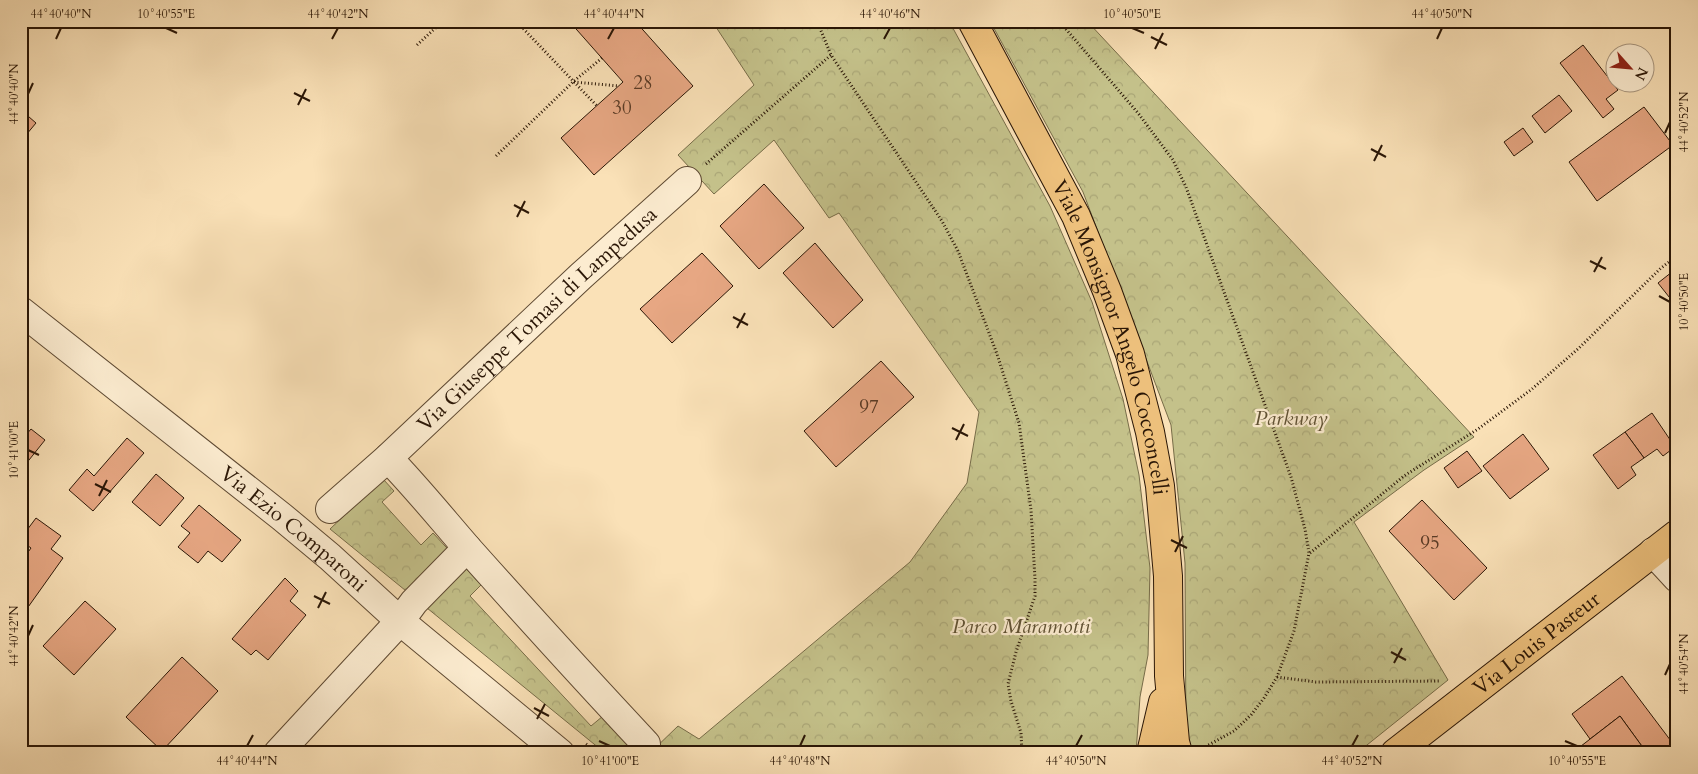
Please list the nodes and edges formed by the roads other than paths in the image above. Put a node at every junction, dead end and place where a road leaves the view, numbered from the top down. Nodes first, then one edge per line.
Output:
1 (972, 21) edge
2 (687, 181) road end
3 (21, 311) edge
4 (388, 458) junction
5 (330, 510) dead end
6 (1677, 534) edge
7 (467, 548) junction
8 (1654, 552) junction
9 (1677, 578) edge
10 (400, 621) junction
11 (1169, 676) junction
12 (646, 744) dead end
13 (1188, 751) edge
14 (278, 753) edge
15 (560, 753) edge
16 (1151, 753) edge
17 (1395, 753) edge

1 - 11 main road, Viale Monsignor Angelo Cocconcelli
2 - 4 street, Via Giuseppe Tomasi di Lampedusa
3 - 10 street, Via Ezio Comparoni
4 - 5 street, Via Giuseppe Tomasi di Lampedusa
4 - 7 street
6 - 8 main road, Via Louis Pasteur
7 - 10 street
7 - 12 street
8 - 9 street
8 - 17 main road, Via Louis Pasteur
10 - 14 street
10 - 15 street, Via Ezio Comparoni
11 - 13 main road, Viale Monsignor Angelo Cocconcelli
11 - 16 main road, Viale Monsignor Angelo Cocconcelli

